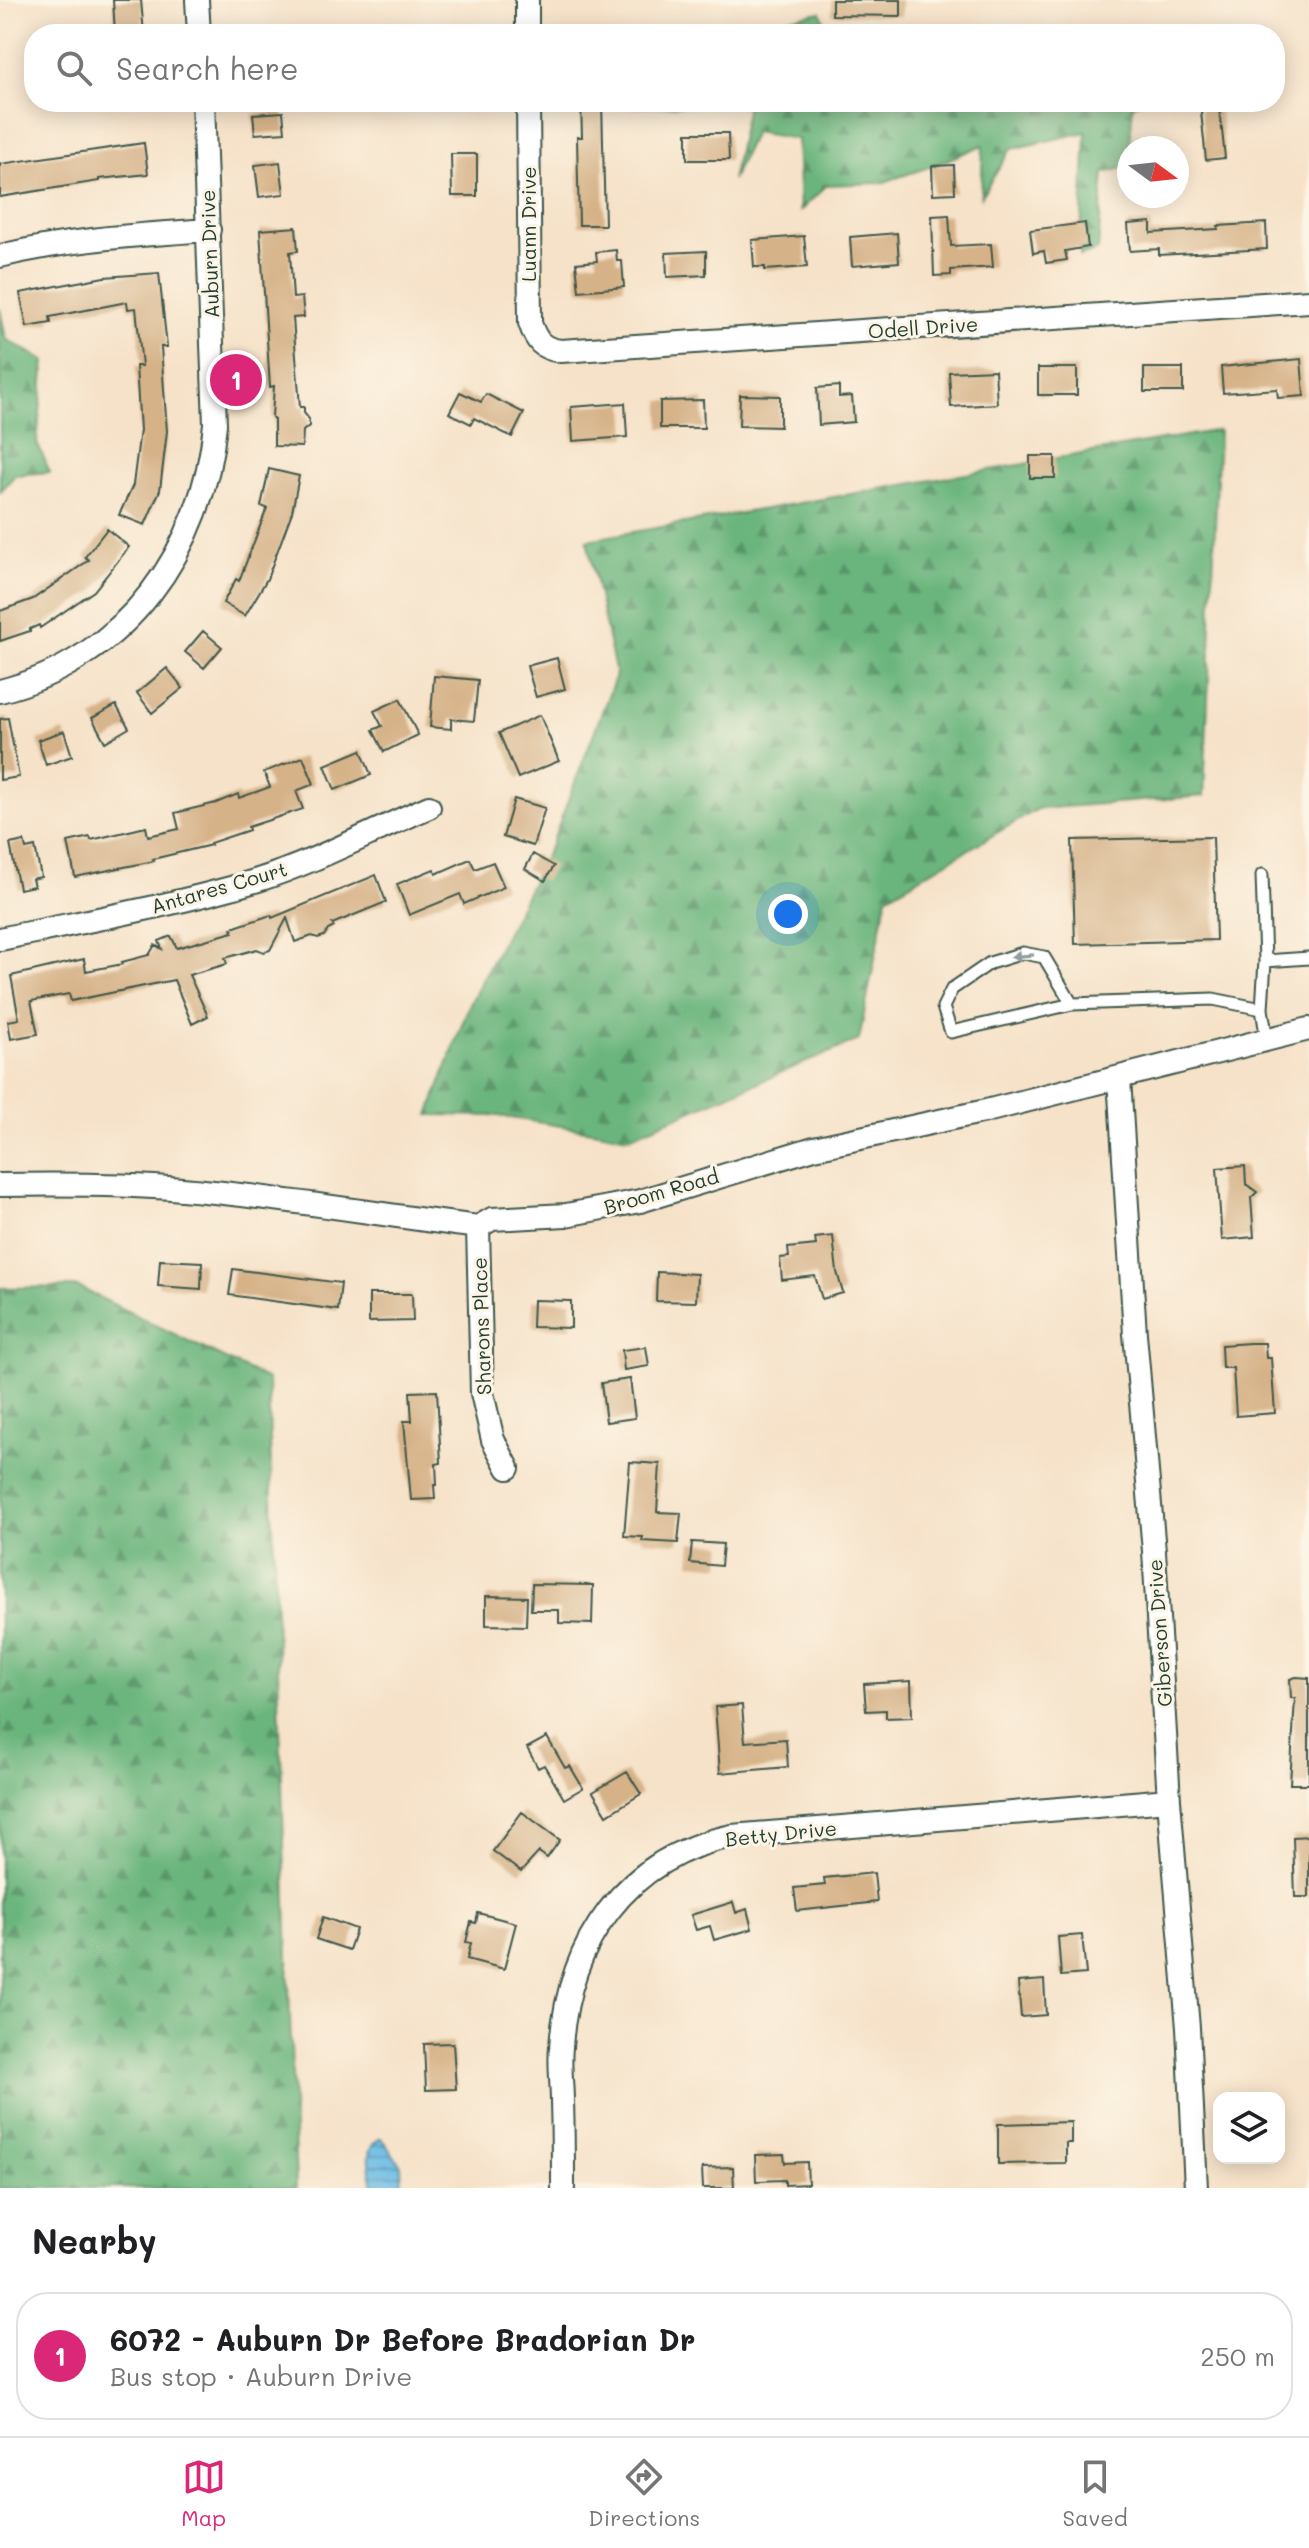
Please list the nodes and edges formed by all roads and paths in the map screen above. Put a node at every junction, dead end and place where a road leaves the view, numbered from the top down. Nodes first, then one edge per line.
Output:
1 (197, 0) edge
2 (527, 0) edge
3 (198, 24) edge
4 (527, 24) edge
5 (203, 112) edge
6 (528, 112) edge
7 (209, 230) junction
8 (0, 256) edge
9 (1309, 301) edge
10 (539, 344) joint
11 (0, 691) edge
12 (429, 807) dead end
13 (1262, 875) dead end
14 (0, 939) edge
15 (1309, 958) edge
16 (1265, 961) junction
17 (1072, 1004) junction
18 (1262, 1009) junction
19 (1309, 1029) edge
20 (1267, 1041) junction
21 (1119, 1078) junction
22 (0, 1185) edge
23 (478, 1227) junction
24 (508, 1468) dead end
25 (1169, 1800) junction
26 (563, 2188) edge
27 (1196, 2188) edge

1 - 3 street
2 - 4 street
5 - 7 street, Auburn Drive
6 - 10 street, Luann Drive
7 - 8 street
7 - 11 street, Auburn Drive
9 - 10 street, Odell Drive
12 - 14 street, Antares Court
13 - 16 lane
15 - 16 lane
16 - 18 lane
17 -> 17 lane
17 - 18 lane
18 - 20 lane
19 - 20 street, Broom Road
20 - 21 street, Broom Road
21 - 23 street, Broom Road
21 - 25 street, Giberson Drive
22 - 23 street, Broom Road
23 - 24 street, Sharons Place
25 - 26 street, Betty Drive
25 - 27 street, Giberson Drive

